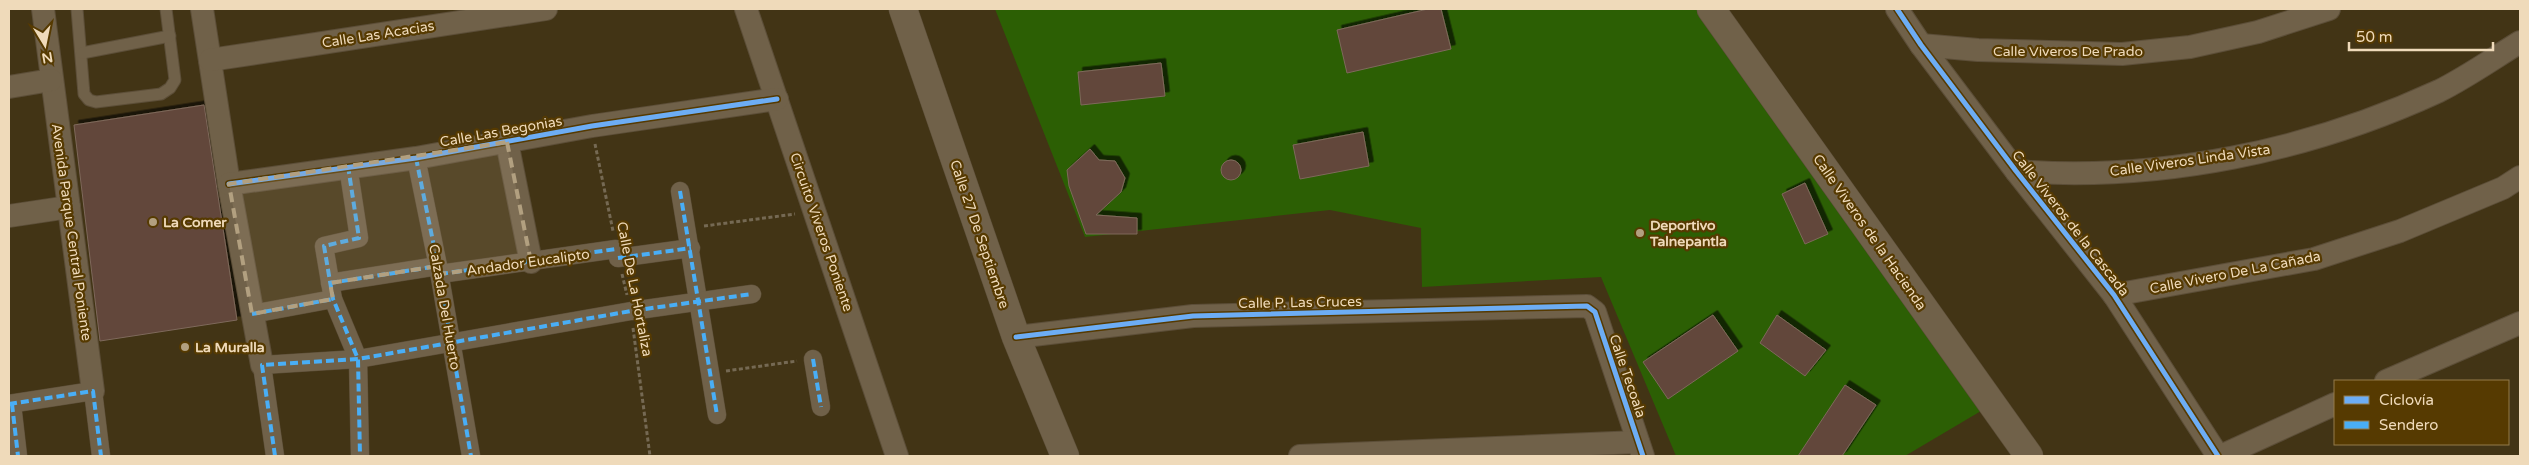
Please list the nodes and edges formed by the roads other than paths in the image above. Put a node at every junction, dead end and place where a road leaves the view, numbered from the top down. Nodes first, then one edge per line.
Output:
1 (43, 9) edge
2 (77, 9) edge
3 (166, 9) edge
4 (202, 9) edge
5 (546, 9) edge
6 (746, 9) edge
7 (903, 9) edge
8 (1711, 9) edge
9 (1897, 9) edge
10 (2329, 9) edge
11 (170, 36) junction
12 (2520, 42) edge
13 (1921, 45) junction
14 (82, 53) junction
15 (210, 60) junction
16 (51, 80) junction
17 (9, 87) edge
18 (777, 99) junction
19 (507, 142) junction
20 (416, 158) junction
21 (348, 166) junction
22 (2016, 170) junction
23 (2520, 177) edge
24 (230, 184) junction
25 (680, 191) dead end
26 (69, 207) junction
27 (9, 216) edge
28 (690, 248) junction
29 (531, 262) junction
30 (439, 270) junction
31 (332, 291) junction
32 (752, 294) dead end
33 (2114, 295) junction
34 (700, 301) junction
35 (1587, 306) joint
36 (252, 314) junction
37 (2520, 323) edge
38 (1016, 337) junction
39 (451, 341) junction
40 (358, 359) junction
41 (813, 359) road end
42 (262, 365) junction
43 (2388, 380) edge
44 (93, 392) junction
45 (10, 404) edge
46 (2334, 404) edge
47 (821, 408) dead end
48 (717, 416) dead end
49 (1641, 449) edge
50 (1506, 452) edge
51 (1359, 455) edge
52 (18, 456) edge
53 (101, 456) edge
54 (275, 456) edge
55 (360, 456) edge
56 (470, 456) edge
57 (897, 456) edge
58 (1065, 456) edge
59 (1300, 456) edge
60 (2029, 456) edge
61 (2220, 456) edge

1 - 16 street, Avenida Parque Central Poniente
2 - 14 lane
3 - 11 lane
4 - 15 street
5 - 15 street, Calle Las Acacias
6 - 18 street, Circuito Viveros Poniente
7 - 38 street, Calle 27 De Septiembre
8 - 60 street, Calle Viveros de la Hacienda
9 - 13 street, Calle Viveros de la Cascada
10 - 13 street, Calle Viveros De Prado
11 - 14 lane
11 - 14 lane
12 - 22 street, Calle Viveros Linda Vista
13 - 22 street, Calle Viveros de la Cascada
15 - 24 street
16 - 17 street
16 - 26 street, Avenida Parque Central Poniente
18 - 19 street, Calle Las Begonias
18 - 57 street, Circuito Viveros Poniente
19 - 20 street, Calle Las Begonias
19 - 29 street
20 - 21 street, Calle Las Begonias
20 - 30 street, Calzada Del Huerto
21 - 24 street, Calle Las Begonias
21 - 31 street
22 - 33 street, Calle Viveros de la Cascada
23 - 33 street, Calle Vivero De La Cañada
24 - 36 street
25 - 28 street
26 - 27 street
26 - 44 street, Avenida Parque Central Poniente
28 - 29 street, Andador Eucalipto
28 - 34 street
29 - 30 street, Andador Eucalipto
30 - 31 street, Andador Eucalipto
30 - 39 street, Calzada Del Huerto
31 - 36 street, Andador Eucalipto
31 - 40 street
32 - 34 street
33 - 61 street, Calle Viveros de la Cascada
34 - 39 street
34 - 48 street
35 - 38 street, Calle P. Las Cruces
35 - 49 street, Calle Tecoala
36 - 42 street
37 - 43 street
38 - 58 street, Calle 27 De Septiembre
39 - 40 street
39 - 56 street, Calzada Del Huerto
40 - 42 street
40 - 55 street
41 - 47 street
42 - 54 street
44 - 45 street
44 - 53 street, Avenida Parque Central Poniente
45 - 52 street
46 - 61 street
49 - 50 street
50 - 51 street
51 - 59 street

